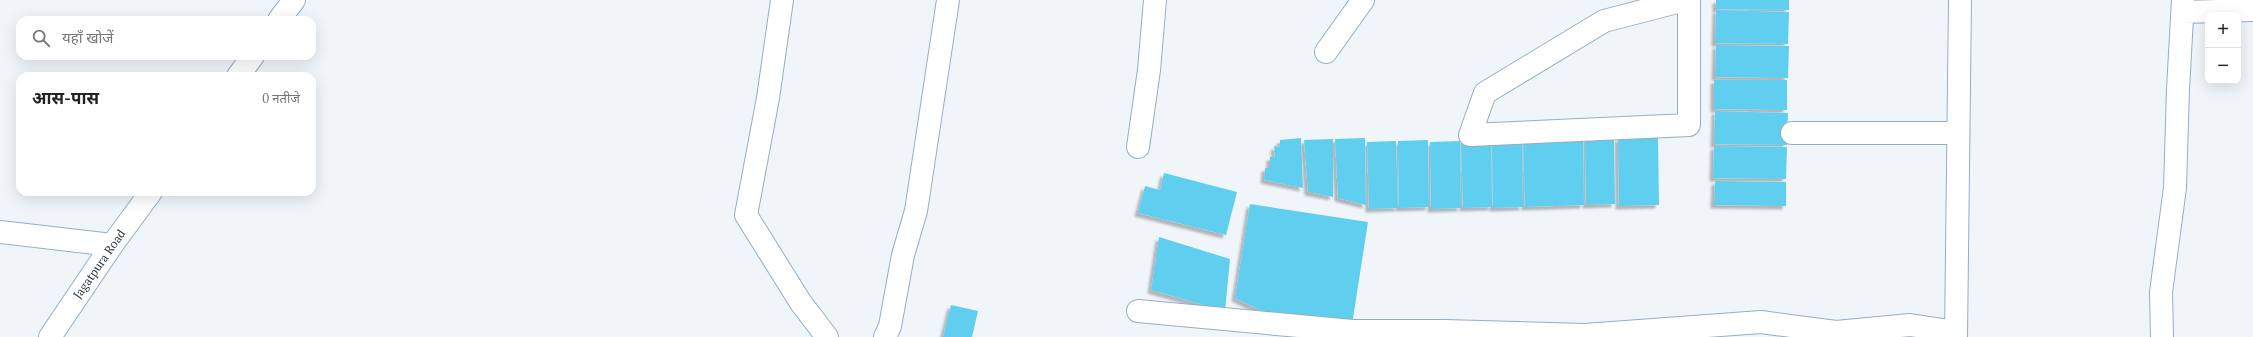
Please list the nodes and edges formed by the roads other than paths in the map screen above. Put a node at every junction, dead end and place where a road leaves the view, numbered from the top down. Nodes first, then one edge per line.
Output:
1 (294, 0) edge
2 (782, 0) edge
3 (948, 0) edge
4 (1155, 0) edge
5 (1363, 0) edge
6 (1685, 0) edge
7 (1689, 0) edge
8 (1960, 0) edge
9 (2183, 6) edge
10 (2253, 10) edge
11 (282, 16) edge
12 (1326, 52) dead end
13 (249, 60) edge
14 (241, 72) edge
15 (1792, 133) dead end
16 (1958, 133) junction
17 (1138, 147) dead end
18 (148, 196) edge
19 (0, 232) edge
20 (112, 245) junction
21 (1138, 311) dead end
22 (1446, 334) edge
23 (1956, 335) edge
24 (50, 337) edge
25 (827, 337) edge
26 (885, 337) edge
27 (2162, 337) edge

1 - 11 street
2 - 25 street
3 - 26 street
4 - 17 street
5 - 12 street
6 - 7 street
8 - 16 street
9 - 10 street
9 - 27 street
13 - 14 street
15 - 16 street
16 - 23 street
18 - 20 street, Jagatpura Road
19 - 20 street
20 - 24 street, Jagatpura Road
21 - 22 street
22 - 23 street

